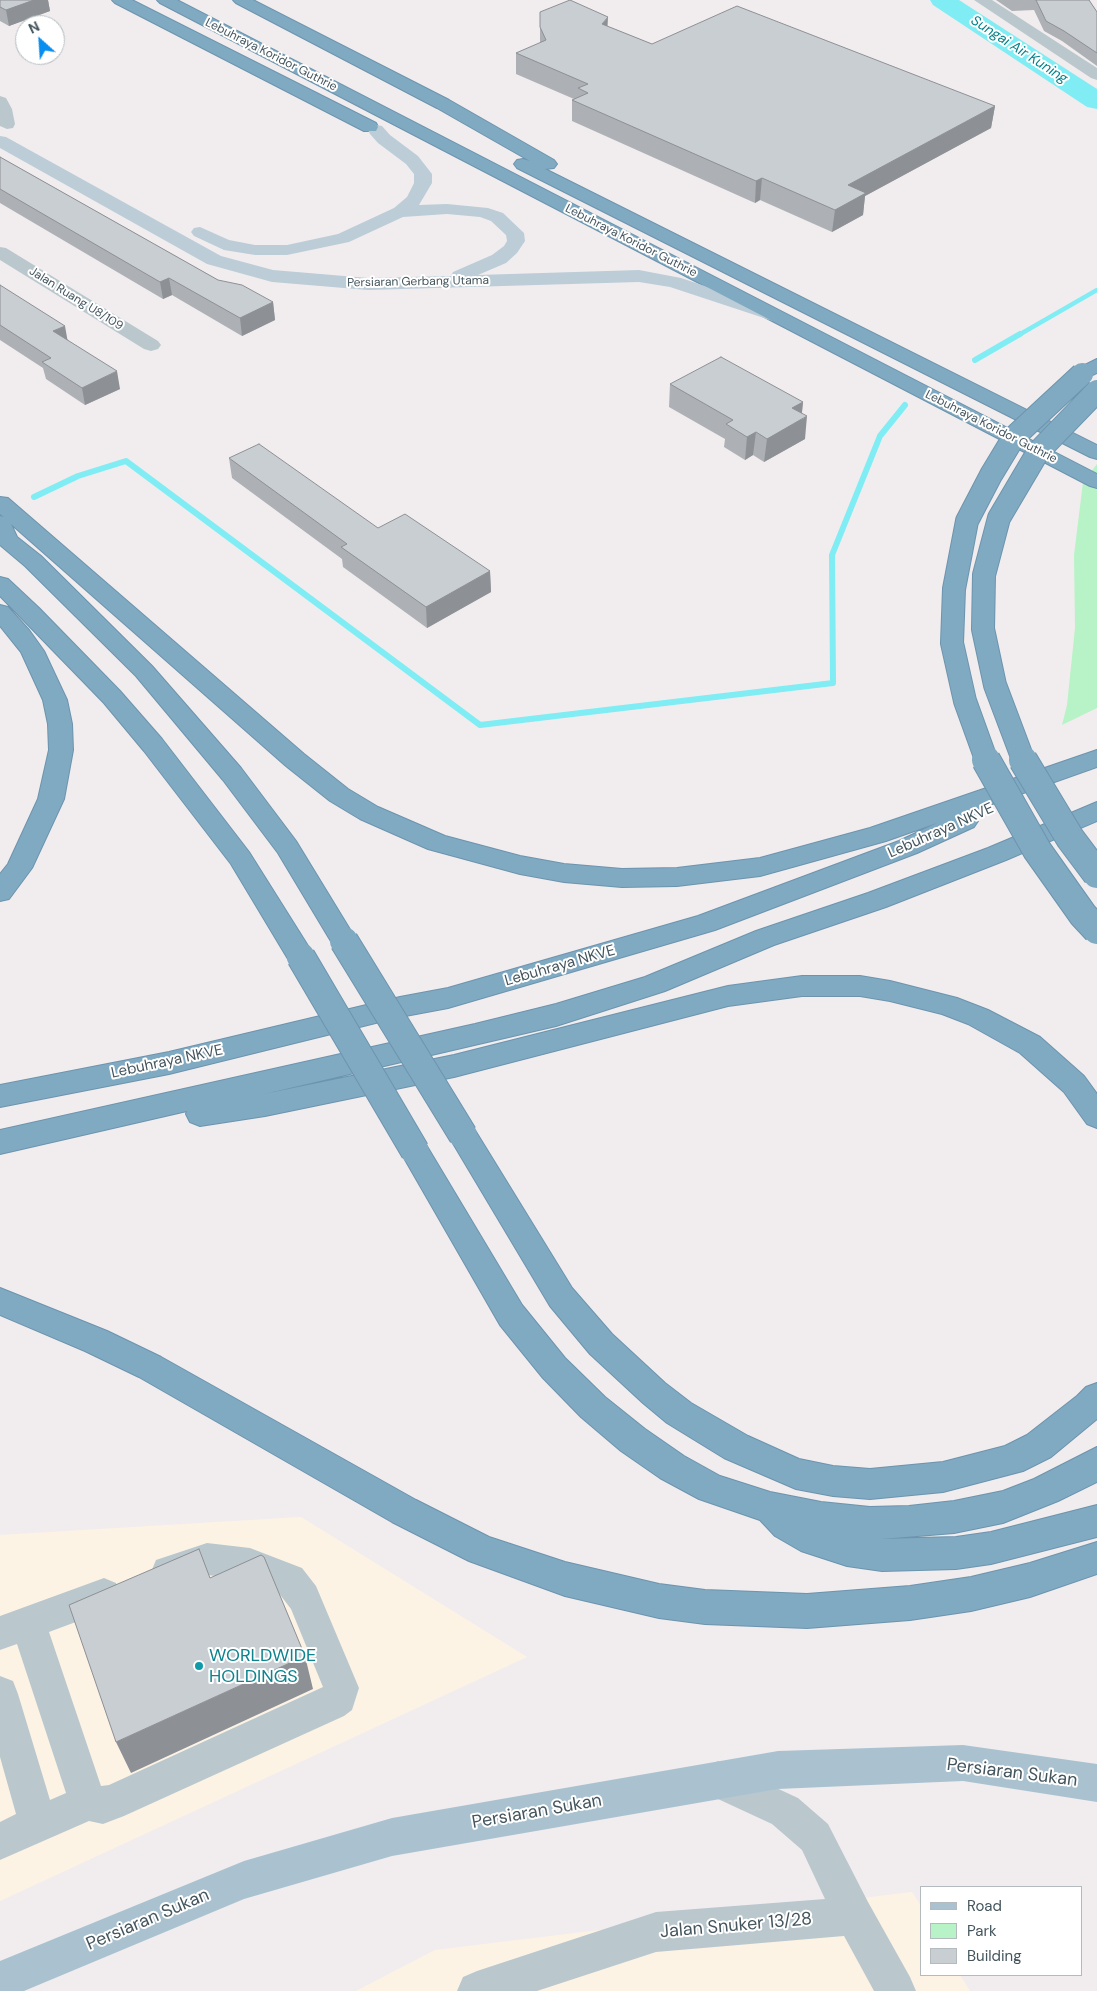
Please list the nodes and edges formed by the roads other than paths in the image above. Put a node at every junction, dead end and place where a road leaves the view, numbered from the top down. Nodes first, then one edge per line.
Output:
1 (120, 0) edge
2 (165, 0) edge
3 (241, 0) edge
4 (982, 0) edge
5 (1097, 75) edge
6 (0, 102) edge
7 (4, 122) edge
8 (376, 130) junction
9 (23, 133) dead end
10 (464, 134) dead end
11 (0, 141) edge
12 (594, 200) junction
13 (561, 205) junction
14 (400, 212) junction
15 (182, 222) dead end
16 (0, 252) edge
17 (445, 283) junction
18 (773, 315) junction
19 (151, 345) dead end
20 (1089, 370) edge
21 (1097, 391) edge
22 (1097, 453) edge
23 (1097, 482) edge
24 (0, 504) edge
25 (0, 523) edge
26 (0, 584) edge
27 (0, 612) edge
28 (1097, 760) edge
29 (1097, 811) edge
30 (1097, 874) edge
31 (0, 892) edge
32 (1097, 930) edge
33 (0, 1096) edge
34 (1097, 1116) edge
35 (13, 1140) edge
36 (0, 1302) edge
37 (1097, 1397) edge
38 (1097, 1462) edge
39 (770, 1508) junction
40 (1097, 1521) edge
41 (1097, 1558) edge
42 (14, 1628) edge
43 (0, 1694) edge
44 (718, 1780) junction
45 (1097, 1783) edge
46 (88, 1802) junction
47 (38, 1824) junction
48 (0, 1841) edge
49 (854, 1916) junction
50 (0, 1981) edge
51 (477, 1991) edge
52 (896, 1991) edge

1 - 8 highway
2 - 13 highway, Lebuhraya Koridor Guthrie
3 - 12 highway
4 - 5 street
6 - 7 street
7 - 9 main road
8 - 13 highway
8 - 14 main road
10 - 12 highway, Lebuhraya Koridor Guthrie
11 - 17 main road, Persiaran Gerbang Utama
12 - 22 highway, Lebuhraya Koridor Guthrie
13 - 18 highway, Lebuhraya Koridor Guthrie
14 - 15 main road
14 - 17 main road
16 - 19 street, Jalan Ruang U8/109
17 - 18 main road, Persiaran Gerbang Utama
18 - 23 highway, Lebuhraya Koridor Guthrie
20 - 32 highway, bridge
21 - 30 highway, bridge
24 - 28 highway
25 - 37 highway, bridge
26 - 39 highway, bridge
27 - 31 highway
28 - 33 highway, Lebuhraya NKVE
29 - 35 highway
34 - 35 highway
36 - 41 highway
38 - 39 highway
39 - 40 highway
42 - 46 street
42 - 46 street
43 - 47 street
44 - 45 main road, Persiaran Sukan
44 - 49 street
44 - 50 main road, Persiaran Sukan
46 - 47 street
47 - 48 street
49 - 51 street, Jalan Snuker 13/28
49 - 52 street

